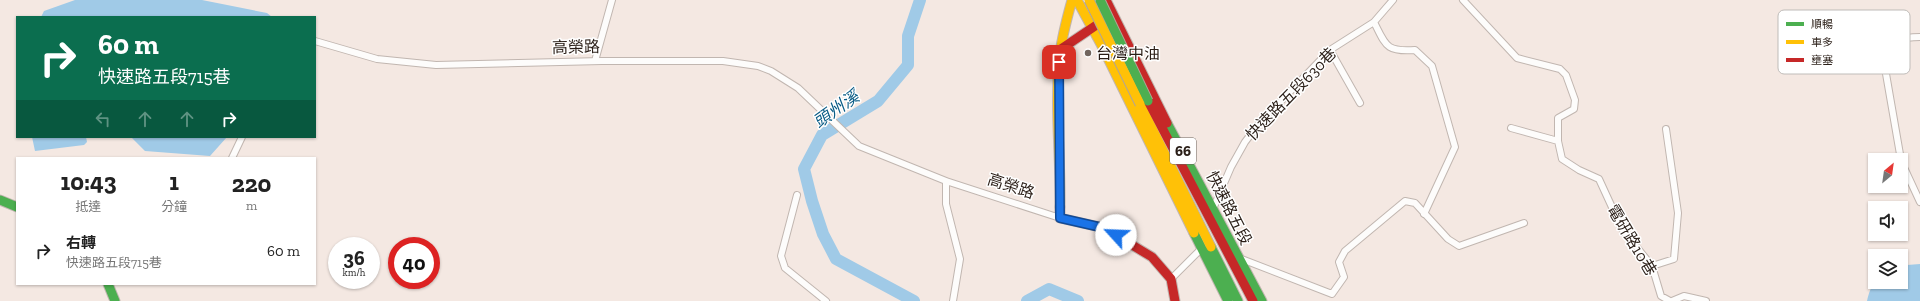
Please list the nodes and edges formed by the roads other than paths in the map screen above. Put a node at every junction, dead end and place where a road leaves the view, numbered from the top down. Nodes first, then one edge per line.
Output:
1 (612, 0) edge
2 (1072, 0) edge
3 (1077, 0) edge
4 (1089, 0) edge
5 (1100, 0) edge
6 (1106, 0) edge
7 (1393, 0) edge
8 (1464, 0) edge
9 (1114, 14) junction
10 (1374, 22) junction
11 (1092, 28) junction
12 (316, 41) edge
13 (1061, 49) junction
14 (1330, 50) junction
15 (595, 61) junction
16 (1886, 74) edge
17 (1360, 103) dead end
18 (1511, 128) dead end
19 (1666, 130) dead end
20 (242, 138) edge
21 (1558, 141) junction
22 (1900, 153) edge
23 (232, 157) edge
24 (1908, 175) edge
25 (946, 181) junction
26 (797, 195) dead end
27 (0, 200) edge
28 (1920, 202) edge
29 (16, 207) edge
30 (1213, 209) junction
31 (1424, 214) junction
32 (1060, 218) junction
33 (1524, 223) dead end
34 (1201, 249) junction
35 (1238, 257) junction
36 (1652, 266) junction
37 (1171, 279) junction
38 (108, 285) edge
39 (115, 301) edge
40 (826, 301) edge
41 (953, 301) edge
42 (1175, 301) edge
43 (1228, 301) edge
44 (1238, 301) edge
45 (1253, 301) edge
46 (1262, 301) edge
47 (1671, 301) edge
48 (1706, 301) edge

1 - 15 street
2 - 13 main road
3 - 11 main road, 66
4 - 44 main road, 66, bridge
5 - 45 main road, 66, bridge
6 - 9 main road, 快速路五段 / 66
7 - 10 street, 快速路五段630巷
8 - 21 street, 電研路10巷
9 - 11 main road
9 - 30 main road, 快速路五段 / 66
10 - 14 street, 快速路五段630巷
10 - 31 street
11 - 13 main road
11 - 34 main road, 66
12 - 15 street, 高榮路
13 - 32 main road
14 - 17 street
14 - 30 street, 快速路五段630巷
15 - 25 street, 高榮路
16 - 22 street
18 - 21 street
19 - 36 street
20 - 23 street
21 - 36 street, 電研路10巷
24 - 28 street
25 - 32 street, 高榮路
25 - 41 street
26 - 40 street
27 - 29 main road
30 - 35 main road, 快速路五段 / 66
31 - 33 street
31 - 35 street
32 - 37 main road, 高榮路
34 - 37 street
34 - 43 main road, 66
35 - 46 main road, 快速路五段 / 66
36 - 47 street, 電研路10巷
37 - 42 main road, 高榮路
38 - 39 main road
47 - 48 street, 電研路10巷

